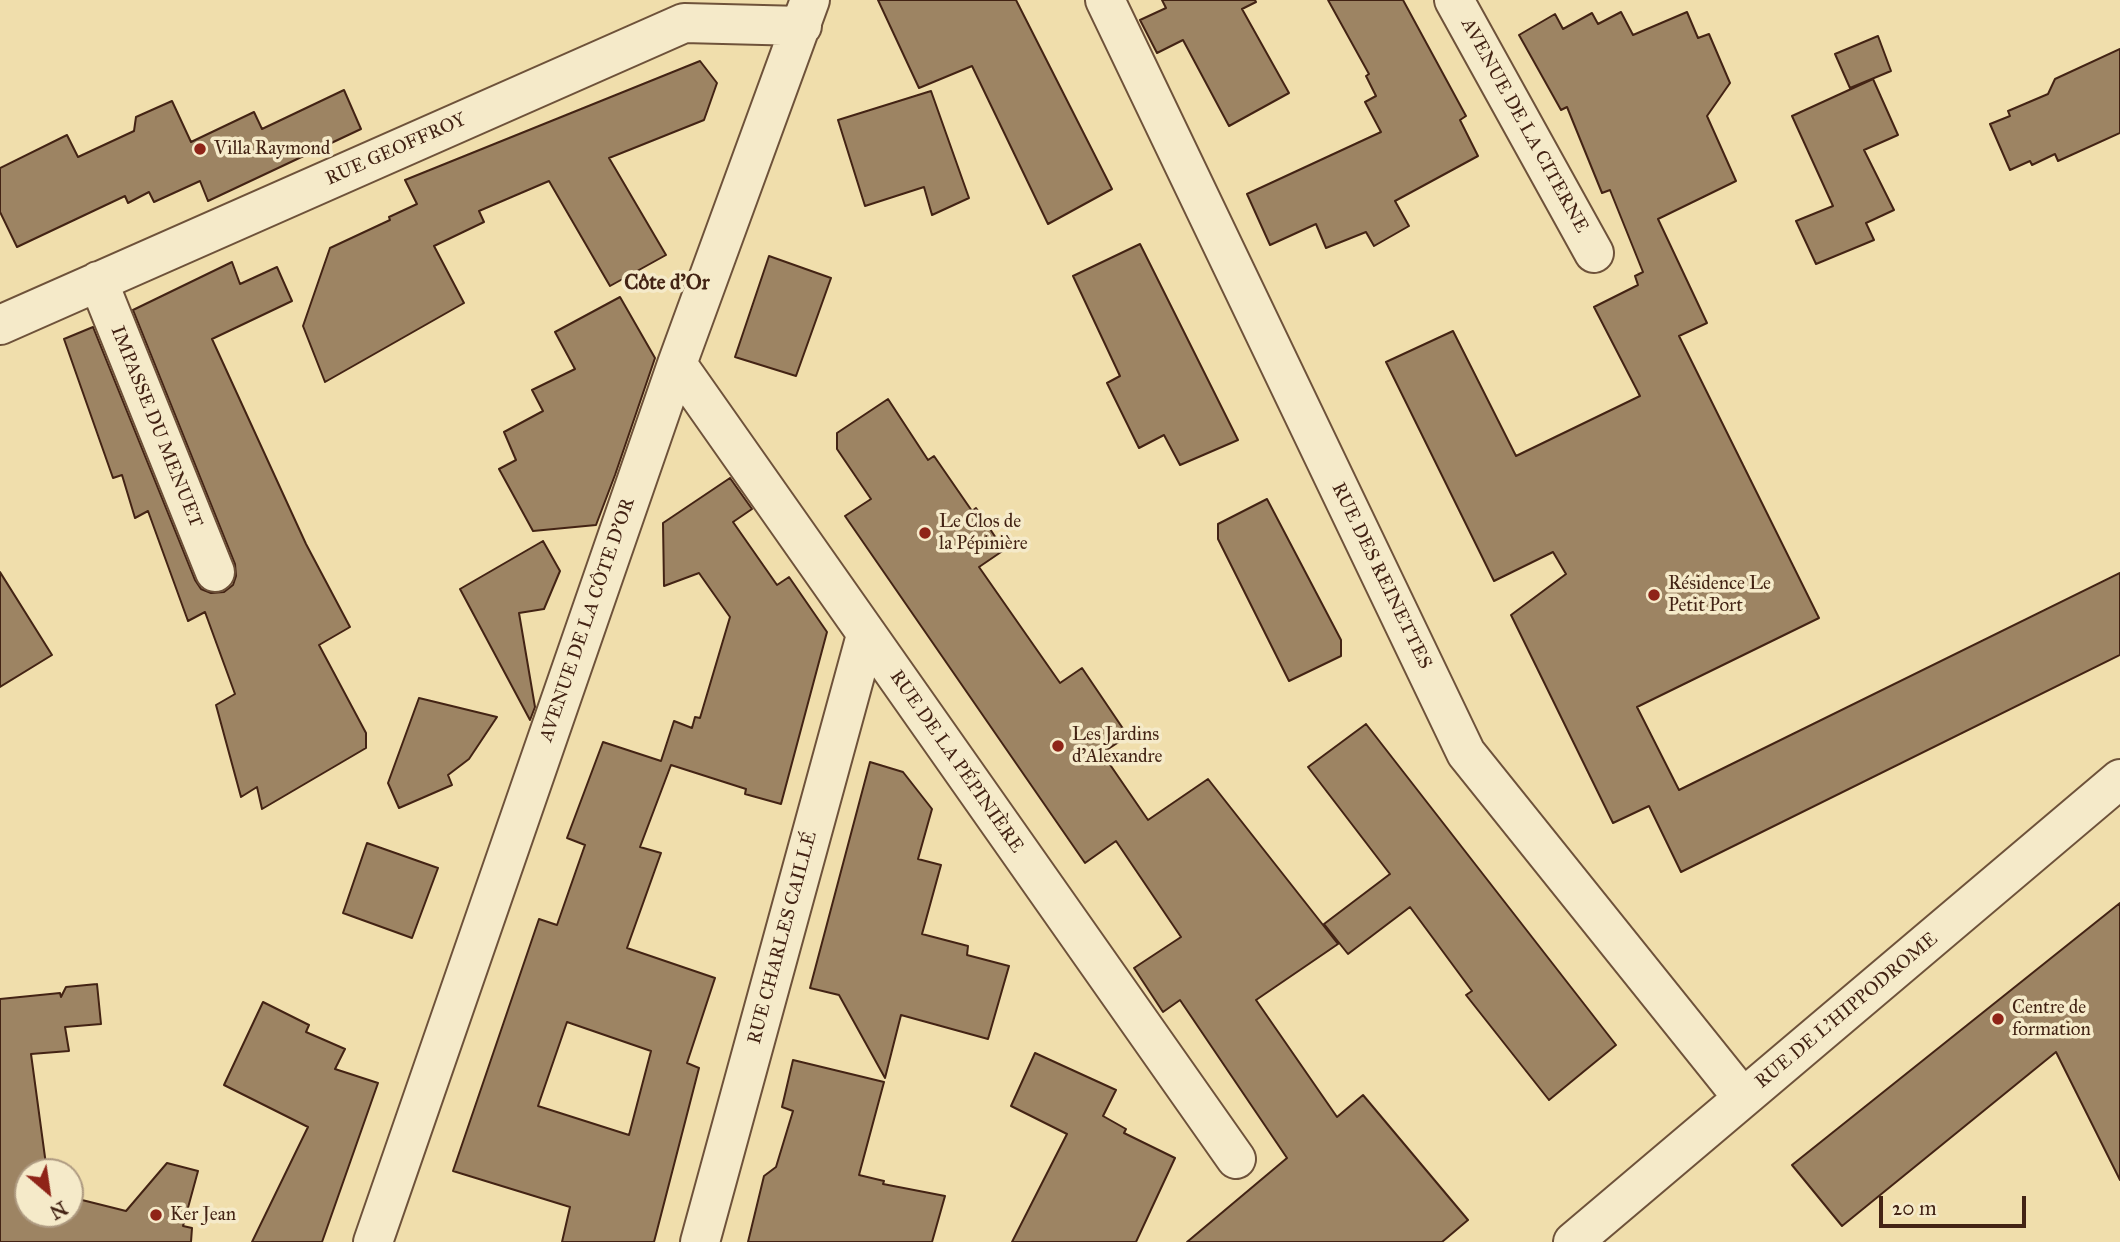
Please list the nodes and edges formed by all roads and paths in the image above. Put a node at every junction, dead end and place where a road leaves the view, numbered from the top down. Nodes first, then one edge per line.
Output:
1 (1105, 0) edge
2 (1454, 0) edge
3 (806, 13) edge
4 (1594, 253) dead end
5 (98, 281) junction
6 (0, 324) edge
7 (677, 364) junction
8 (215, 572) dead end
9 (866, 635) junction
10 (2120, 779) edge
11 (1743, 1098) junction
12 (1236, 1159) dead end
13 (373, 1242) edge
14 (700, 1242) edge
15 (1573, 1242) edge

1 - 11 street, RUE DES REINETTES
2 - 4 street, AVENUE DE LA CITERNE
3 - 5 street, RUE GEOFFROY
3 - 7 street, AVENUE DE LA CÔTE D'OR
5 - 6 street, RUE GEOFFROY
5 - 8 street, IMPASSE DU MENUET
7 - 9 street, RUE DE LA PÉPINIÈRE
7 - 13 street, AVENUE DE LA CÔTE D'OR
9 - 12 street, RUE DE LA PÉPINIÈRE
9 - 14 street, RUE CHARLES CAILLÉ
10 - 11 street, RUE DE L'HIPPODROME
11 - 15 street, RUE DE L'HIPPODROME

